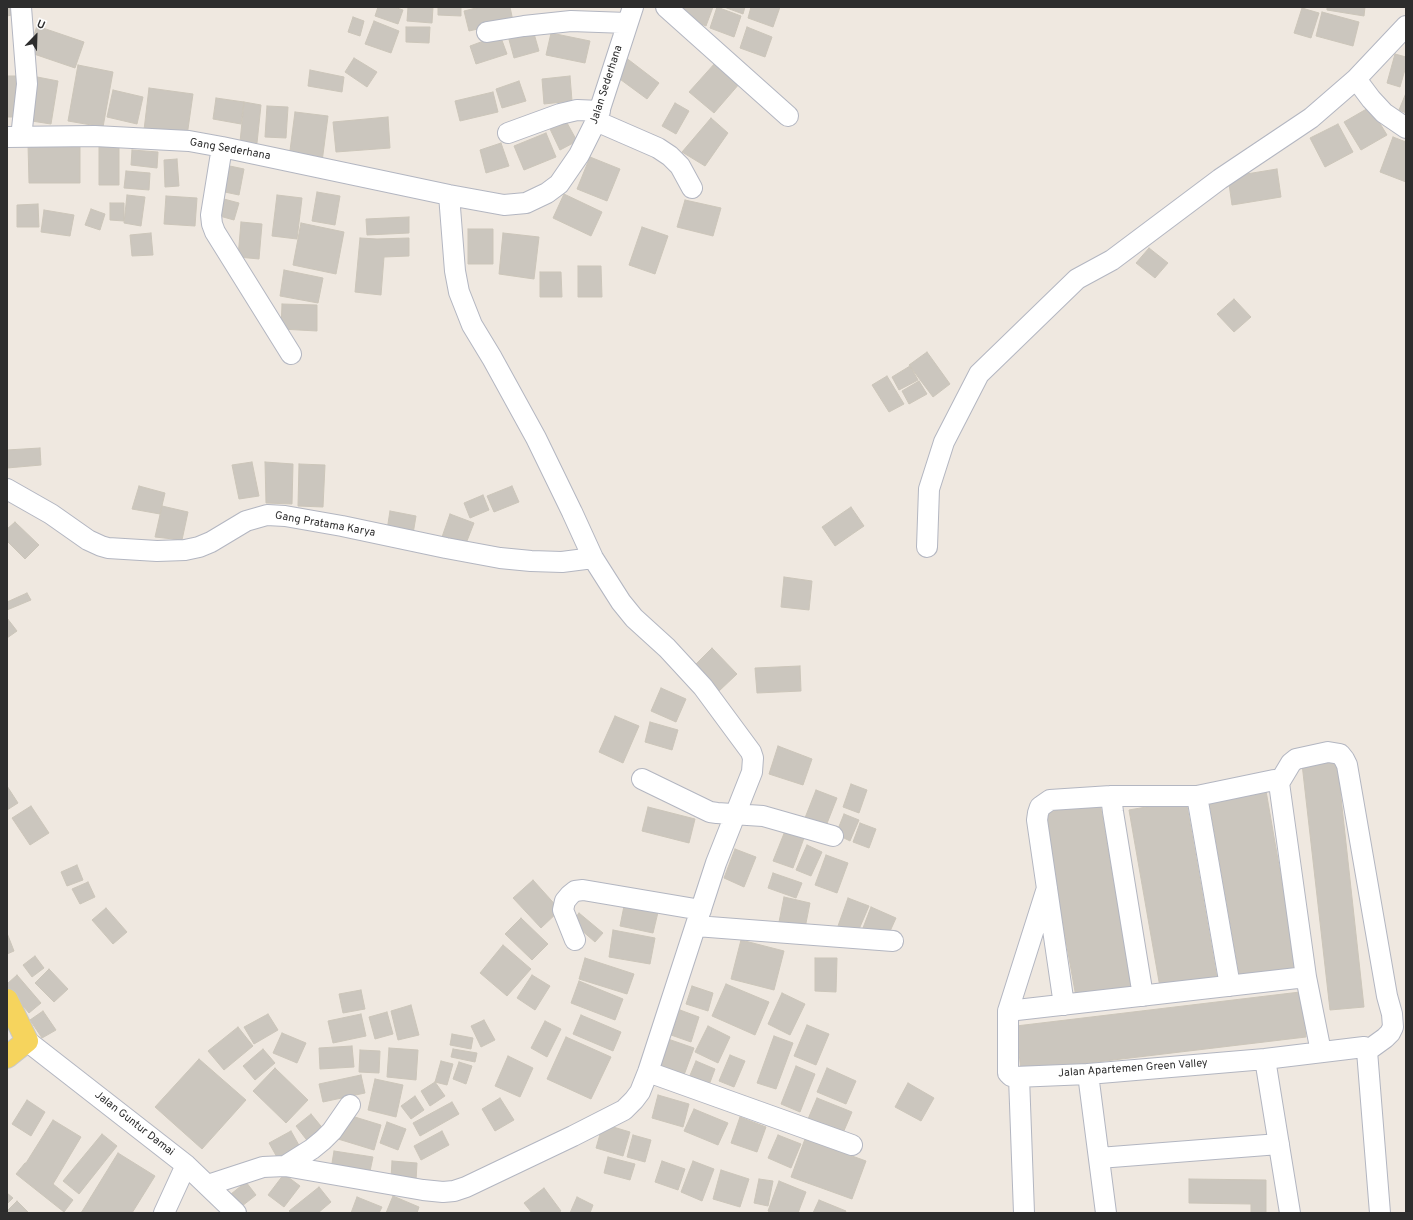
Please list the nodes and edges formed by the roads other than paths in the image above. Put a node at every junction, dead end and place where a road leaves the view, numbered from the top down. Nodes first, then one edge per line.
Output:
1 (21, 7) edge
2 (666, 7) edge
3 (550, 15) edge
4 (630, 15) edge
5 (1406, 26) edge
6 (487, 32) dead end
7 (1356, 79) junction
8 (598, 116) junction
9 (788, 116) dead end
10 (1406, 128) edge
11 (508, 133) dead end
12 (14, 137) edge
13 (222, 146) junction
14 (692, 188) dead end
15 (449, 195) junction
16 (291, 354) dead end
17 (7, 489) edge
18 (927, 547) dead end
19 (593, 558) junction
20 (642, 779) dead end
21 (1279, 783) junction
22 (1112, 796) junction
23 (1197, 796) junction
24 (736, 814) junction
25 (833, 836) dead end
26 (1047, 888) junction
27 (698, 918) junction
28 (575, 940) dead end
29 (894, 941) dead end
30 (1306, 977) junction
31 (1230, 986) junction
32 (1143, 996) junction
33 (7, 1000) edge
34 (1064, 1005) junction
35 (1008, 1011) junction
36 (27, 1041) junction
37 (1367, 1051) junction
38 (1321, 1052) junction
39 (7, 1057) edge
40 (1265, 1058) junction
41 (648, 1072) junction
42 (1088, 1074) junction
43 (1019, 1077) junction
44 (350, 1105) dead end
45 (1279, 1144) junction
46 (852, 1145) dead end
47 (1099, 1158) junction
48 (186, 1165) junction
49 (285, 1166) junction
50 (208, 1185) junction
51 (164, 1213) edge
52 (236, 1213) edge
53 (1024, 1213) edge
54 (1106, 1213) edge
55 (1290, 1213) edge
56 (1380, 1213) edge

1 - 12 street
2 - 9 street
3 - 4 street
3 - 6 street
4 - 8 street, Jalan Sederhana
5 - 7 street
7 - 10 street
7 - 18 street
8 - 11 street
8 - 14 street
8 - 15 street, Jalan Sederhana
12 - 13 street, Gang Sederhana
13 - 15 street, Gang Sederhana
13 - 16 street
15 - 19 street
17 - 19 street, Gang Pratama Karya
19 - 24 street
20 - 24 street
21 - 23 street
21 - 30 street
21 - 37 street
22 - 23 street
22 - 26 street
22 - 32 street
23 - 31 street
24 - 25 street
24 - 27 street
26 - 34 street
26 - 35 street
27 - 28 street
27 - 29 street
27 - 41 street
30 - 31 street
30 - 38 street
31 - 32 street
32 - 34 street
33 - 36 main road
34 - 35 street
35 - 43 street
36 - 39 main road
36 - 48 street, Jalan Guntur Damai
37 - 38 street, Jalan Apartemen Green Valley
37 - 56 street
38 - 40 street, Jalan Apartemen Green Valley
40 - 42 street, Jalan Apartemen Green Valley
40 - 45 street
41 - 46 street
41 - 49 street
42 - 43 street, Jalan Apartemen Green Valley
42 - 47 street
43 - 53 street
44 - 49 street
45 - 47 street
45 - 55 street
47 - 54 street
48 - 50 street, Jalan Guntur Damai
48 - 51 street
49 - 50 street
50 - 52 street, Jalan Guntur Damai

